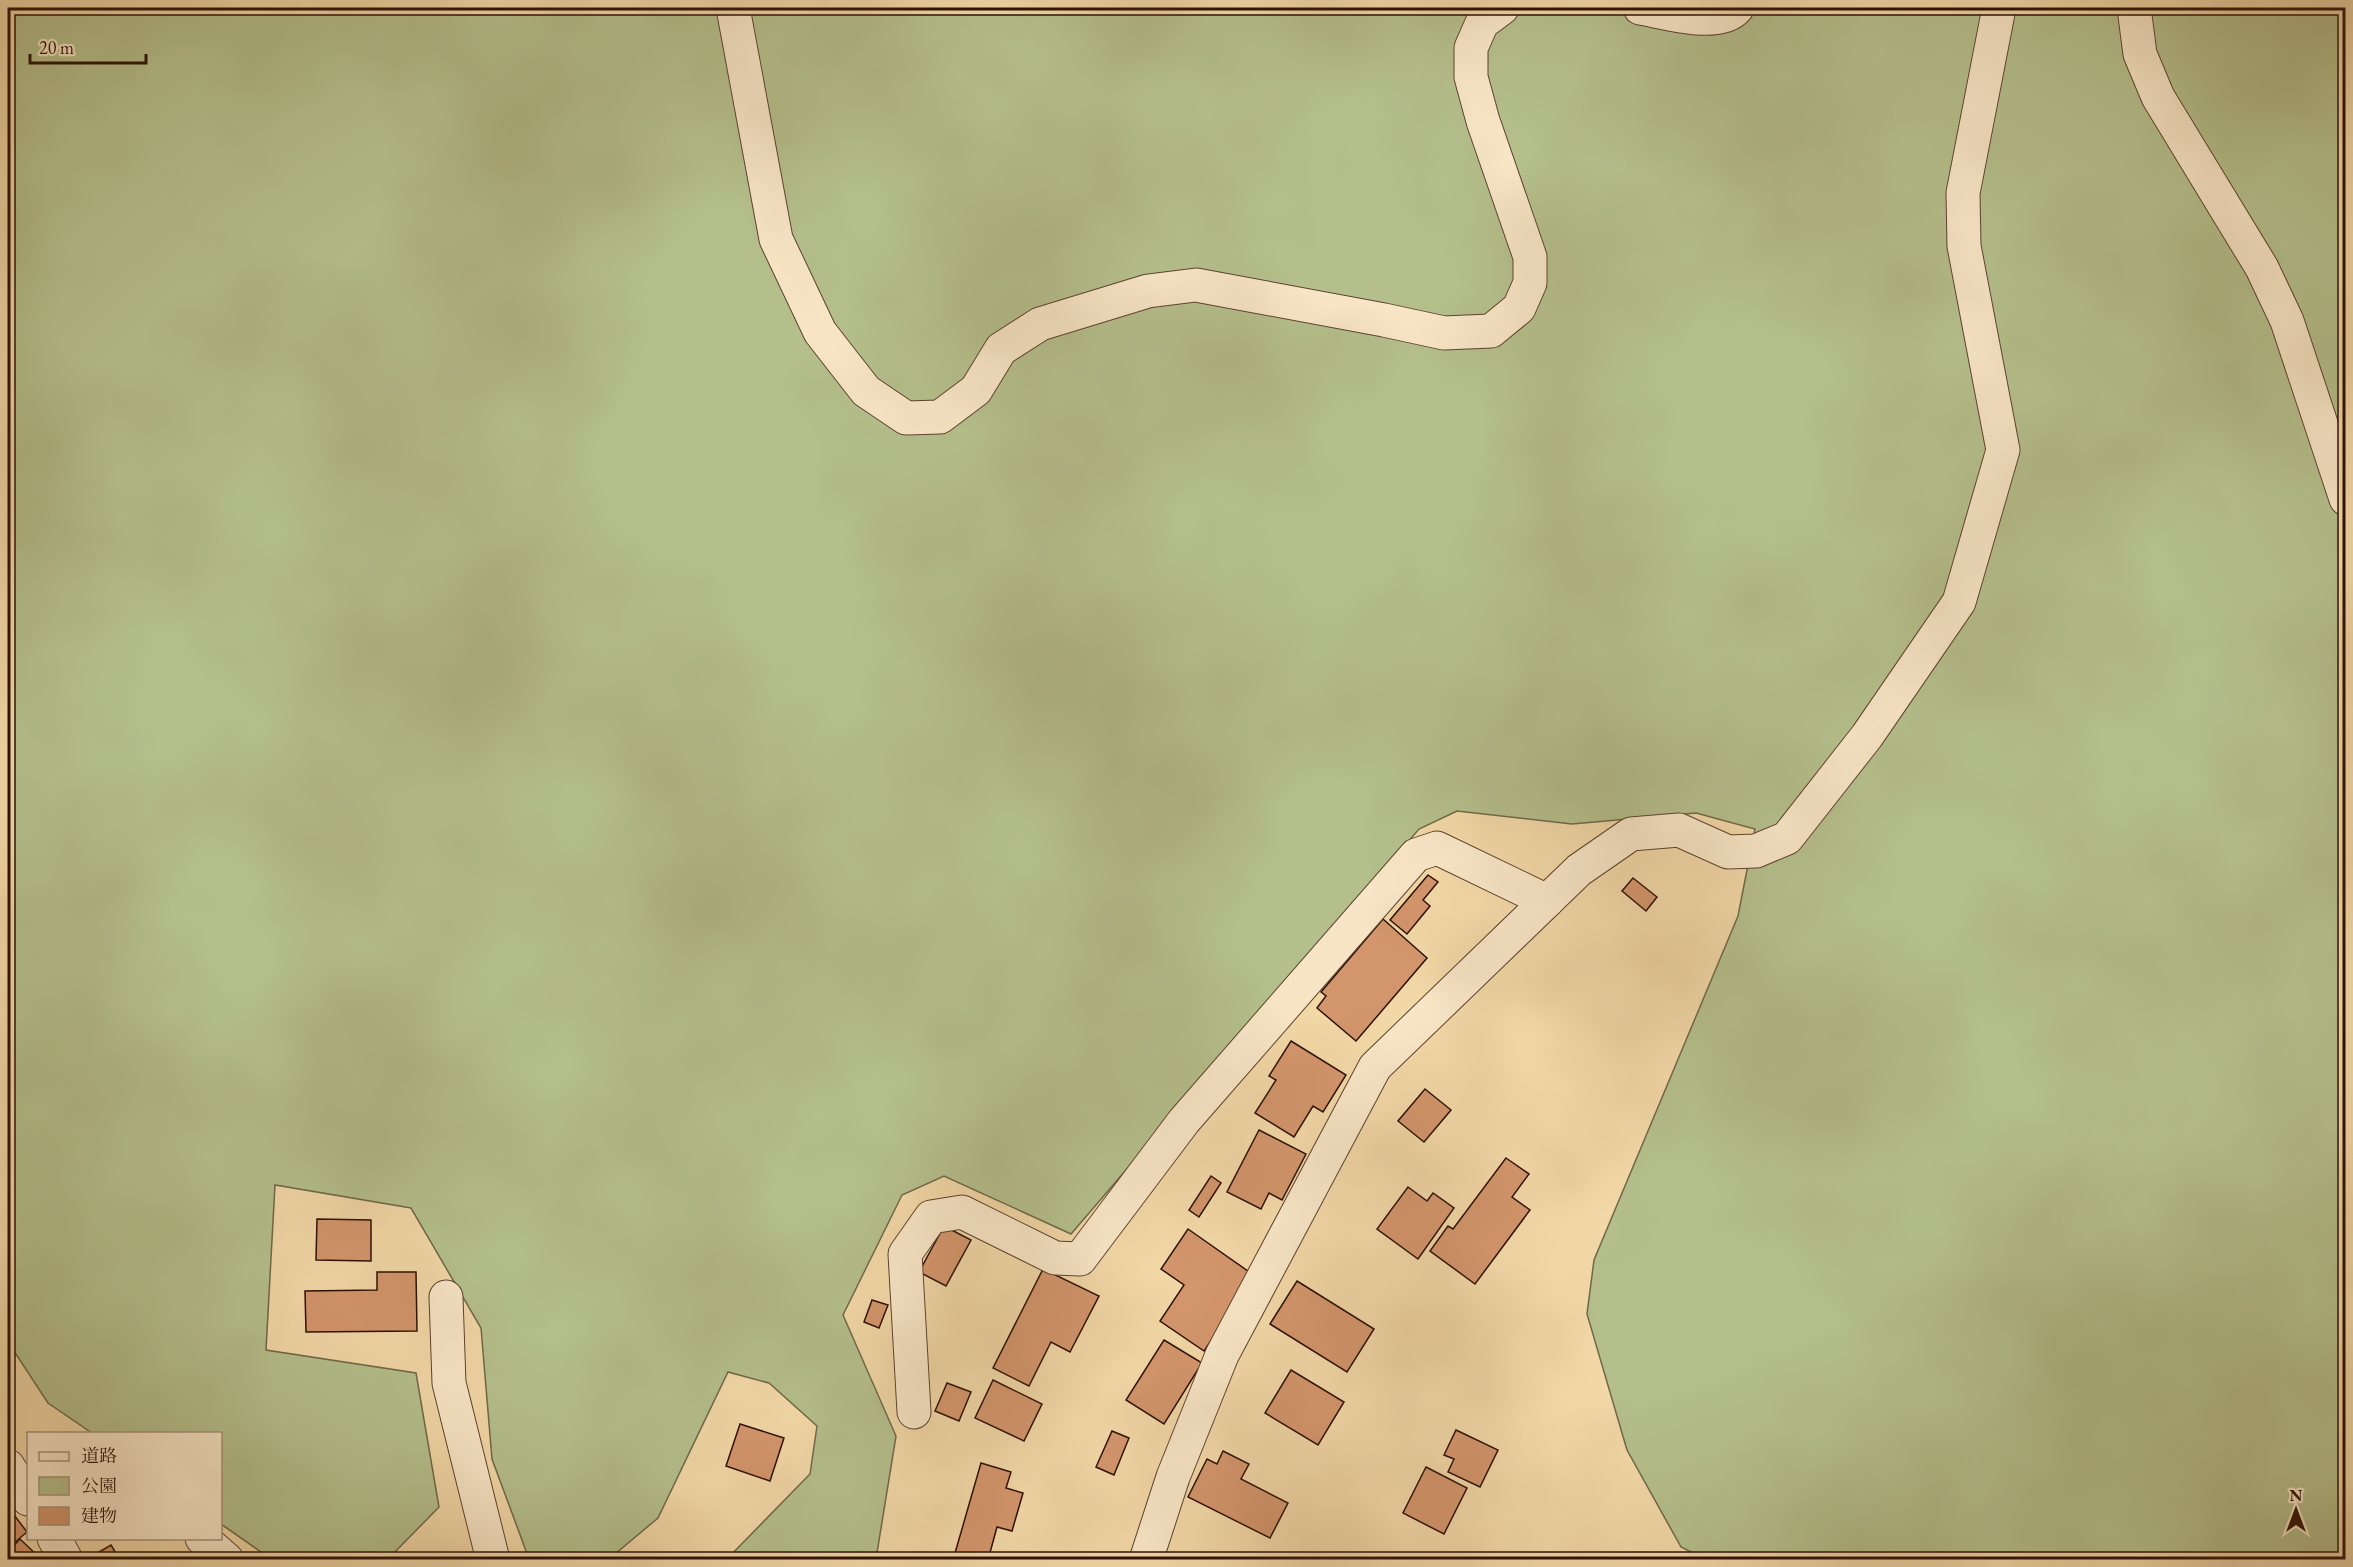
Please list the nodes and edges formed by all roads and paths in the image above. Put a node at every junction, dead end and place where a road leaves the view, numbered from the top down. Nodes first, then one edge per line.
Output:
1 (733, 8) edge
2 (1502, 8) edge
3 (1640, 8) edge
4 (1737, 8) edge
5 (1999, 8) edge
6 (2134, 8) edge
7 (2346, 499) edge
8 (1547, 901) junction
9 (447, 1297) dead end
10 (914, 1412) dead end
11 (27, 1453) edge
12 (8, 1454) edge
13 (8, 1466) edge
14 (27, 1497) edge
15 (55, 1540) edge
16 (203, 1540) edge
17 (66, 1560) edge
18 (227, 1560) edge
19 (493, 1560) edge
20 (1146, 1560) edge

1 - 2 street
3 - 4 street
5 - 8 street
6 - 7 street
8 - 10 street
8 - 20 street
9 - 19 street
11 - 12 street
13 - 14 street
15 - 17 street
16 - 18 street

